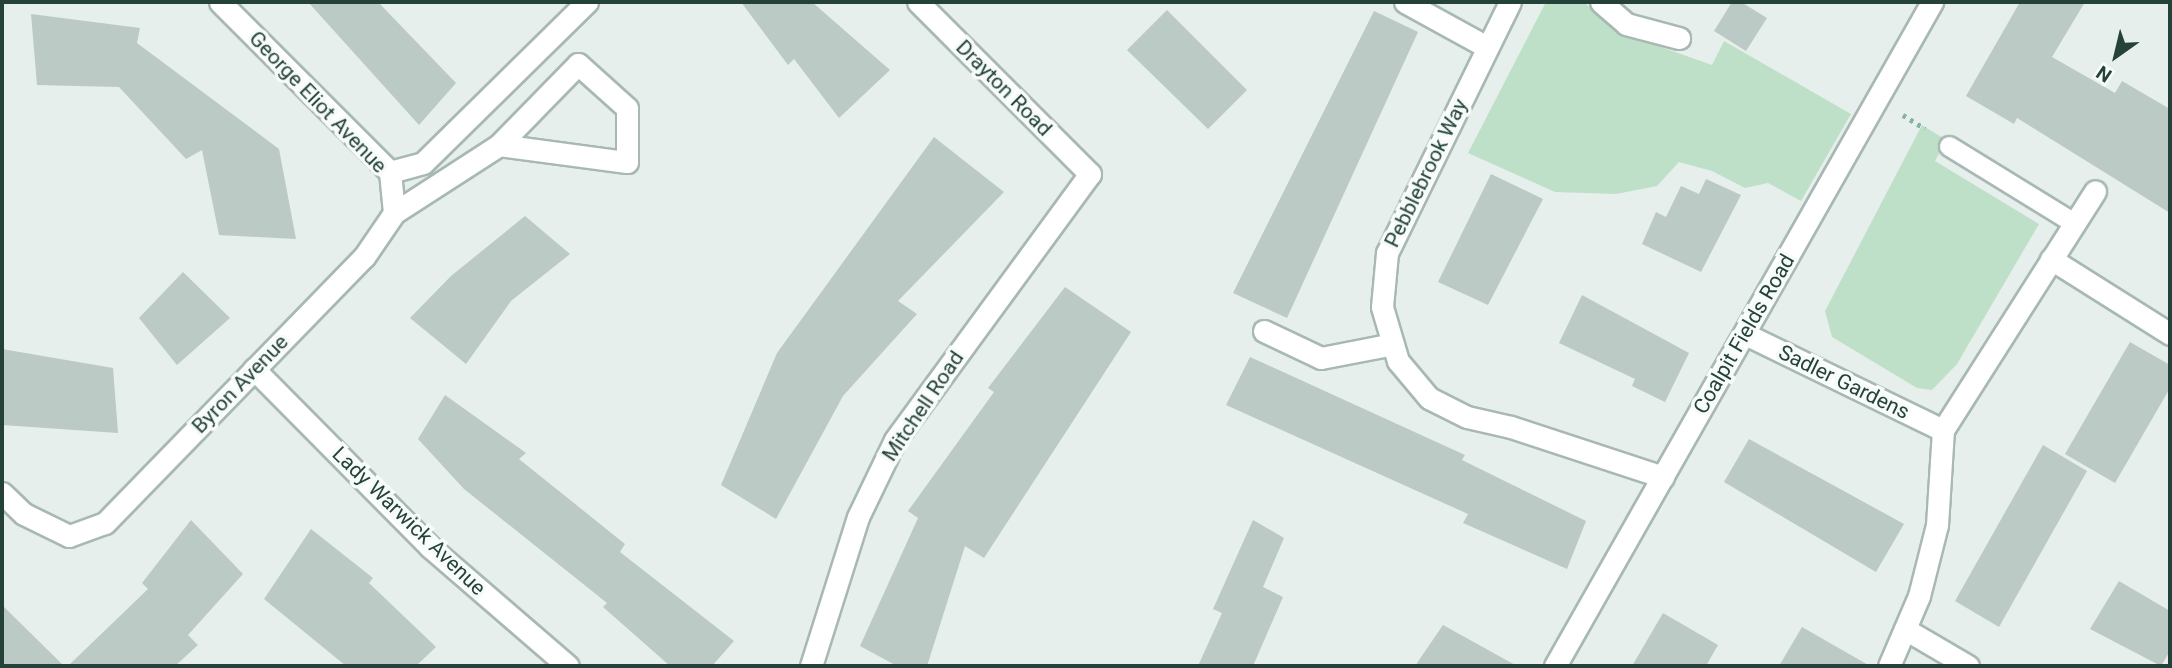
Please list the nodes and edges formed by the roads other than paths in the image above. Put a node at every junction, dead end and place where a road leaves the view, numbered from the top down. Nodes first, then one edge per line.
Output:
1 (220, 2) edge
2 (587, 2) edge
3 (918, 2) edge
4 (1405, 2) edge
5 (1510, 2) edge
6 (1601, 2) edge
7 (1932, 2) edge
8 (1679, 38) dead end
9 (1487, 47) junction
10 (499, 145) junction
11 (1949, 146) road end
12 (390, 172) junction
13 (1090, 174) joint
14 (2095, 191) dead end
15 (394, 213) junction
16 (2074, 223) junction
17 (2051, 259) junction
18 (1264, 331) dead end
19 (1745, 334) junction
20 (2170, 334) edge
21 (1393, 344) junction
22 (254, 369) junction
23 (1943, 430) junction
24 (1663, 477) junction
25 (2, 493) edge
26 (1905, 629) junction
27 (569, 666) edge
28 (811, 666) edge
29 (1555, 666) edge
30 (1889, 666) edge
31 (1968, 666) edge

1 - 12 street, George Eliot Avenue
2 - 12 street
3 - 13 street, Drayton Road
4 - 9 street
5 - 9 street, Pebblebrook Way
6 - 8 street
7 - 19 street, Coalpit Fields Road
9 - 21 street, Pebblebrook Way
10 - 10 street
10 - 15 street
11 - 16 lane
12 - 15 street, George Eliot Avenue
13 - 28 street, Mitchell Road
14 - 16 street
15 - 22 street, Byron Avenue
16 - 17 street
17 - 20 street
17 - 23 street
18 - 21 street
19 - 23 street, Sadler Gardens
19 - 24 street, Coalpit Fields Road
21 - 24 street, Pebblebrook Way
22 - 25 street, Byron Avenue
22 - 27 street, Lady Warwick Avenue
23 - 26 street
24 - 29 street, Coalpit Fields Road
26 - 30 street
26 - 31 street

